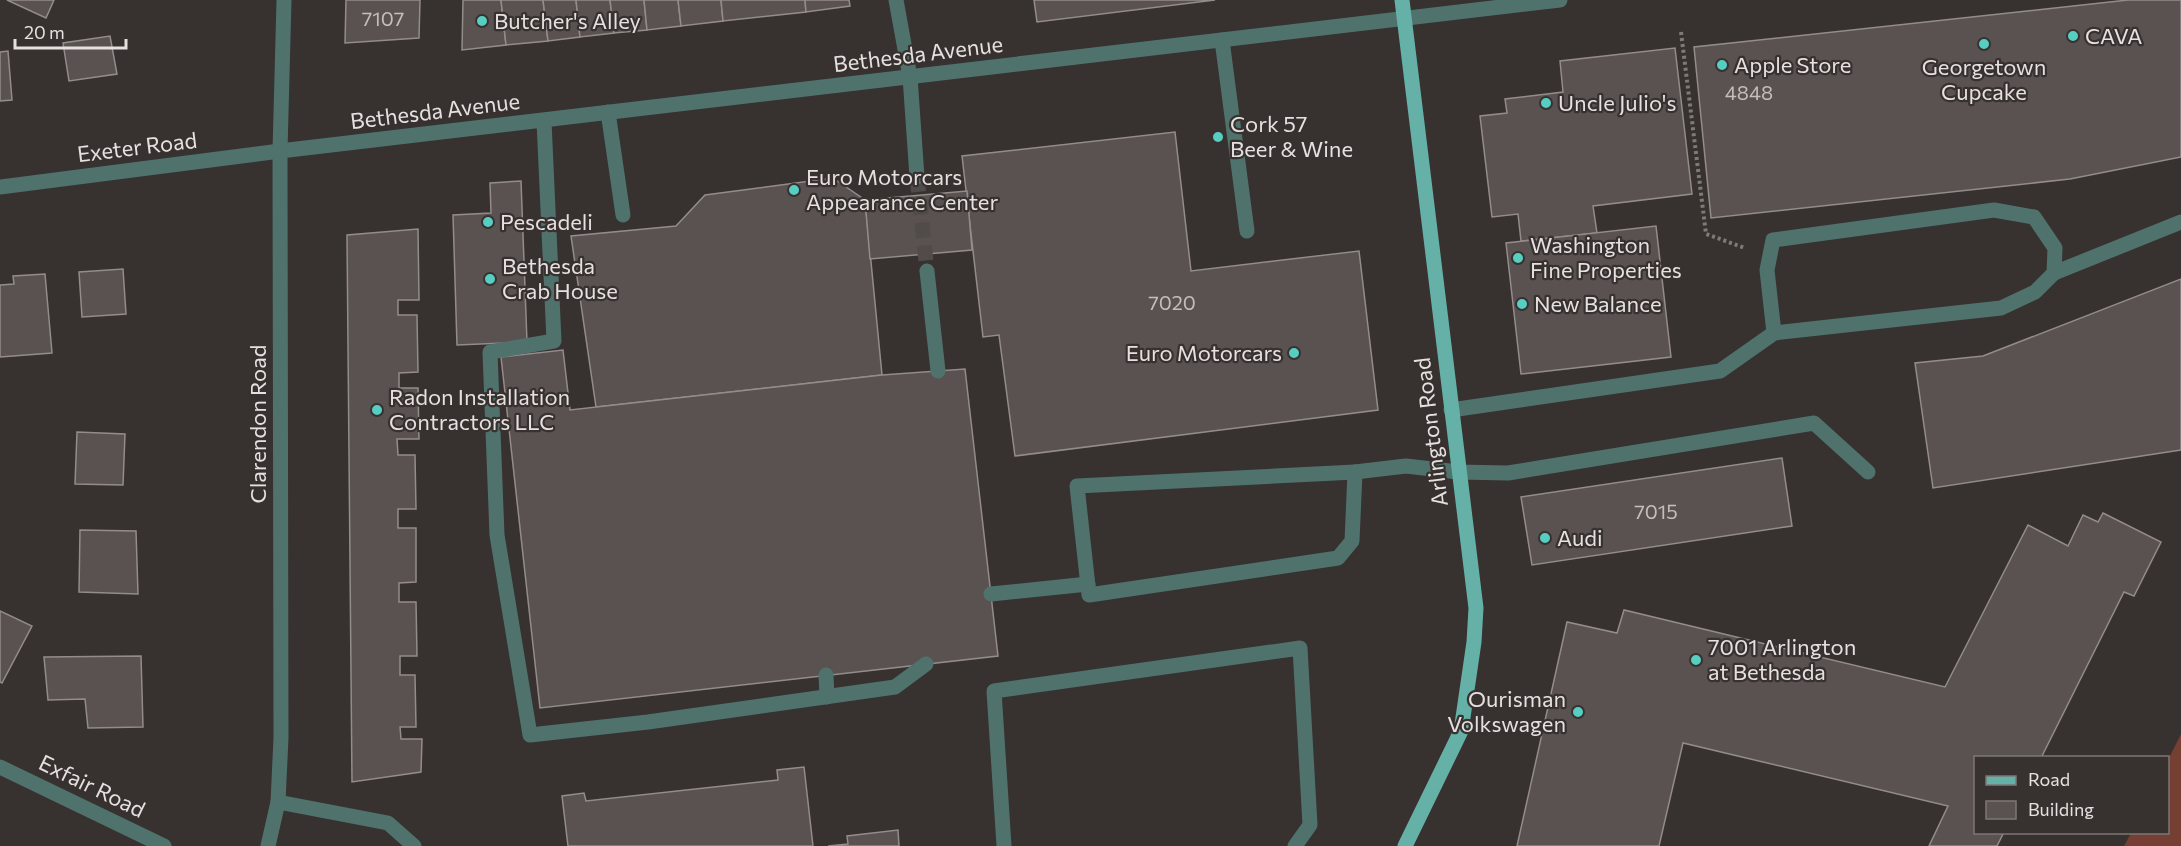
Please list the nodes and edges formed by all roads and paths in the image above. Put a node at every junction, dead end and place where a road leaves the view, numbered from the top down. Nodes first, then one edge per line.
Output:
1 (284, 0) edge
2 (896, 0) edge
3 (1401, 0) edge
4 (1560, 0) edge
5 (1403, 19) junction
6 (1681, 32) dead end
7 (1222, 40) junction
8 (910, 77) junction
9 (608, 112) junction
10 (544, 121) junction
11 (280, 151) junction
12 (917, 177) tunnel mouth
13 (0, 187) edge
14 (623, 215) dead end
15 (2181, 222) edge
16 (1247, 231) dead end
17 (1770, 257) junction
18 (927, 271) tunnel mouth
19 (2054, 273) junction
20 (1774, 333) junction
21 (938, 371) dead end
22 (1451, 410) junction
23 (1355, 472) junction
24 (1458, 472) junction
25 (1868, 472) dead end
26 (1088, 584) junction
27 (991, 594) dead end
28 (926, 664) dead end
29 (826, 675) dead end
30 (827, 697) junction
31 (0, 767) edge
32 (278, 802) junction
33 (164, 846) edge
34 (268, 846) edge
35 (414, 846) edge
36 (1004, 846) edge
37 (1295, 846) edge
38 (1405, 846) edge

1 - 11 street, Clarendon Road
2 - 8 street
3 - 5 main road, Arlington Road
4 - 5 street, Bethesda Avenue
5 - 7 street, Bethesda Avenue
5 - 22 main road, Arlington Road
6 - 17 path
7 - 8 street, Bethesda Avenue
7 - 16 street
8 - 9 street, Bethesda Avenue
8 - 12 street
9 - 10 street, Bethesda Avenue
9 - 14 street
10 - 11 street, Bethesda Avenue
10 - 30 street
11 - 13 street, Exeter Road
11 - 32 street, Clarendon Road
15 - 19 street
17 - 19 street
17 - 20 street
18 - 21 street
19 - 20 street
20 - 22 street
22 - 24 main road, Arlington Road
23 - 24 street
23 - 26 street
23 - 26 street
24 - 25 street
24 - 38 main road, Arlington Road
26 - 27 street
28 - 30 street
29 - 30 street
31 - 33 street, Exfair Road
32 - 34 street, Clarendon Road
32 - 35 street
36 - 37 street

